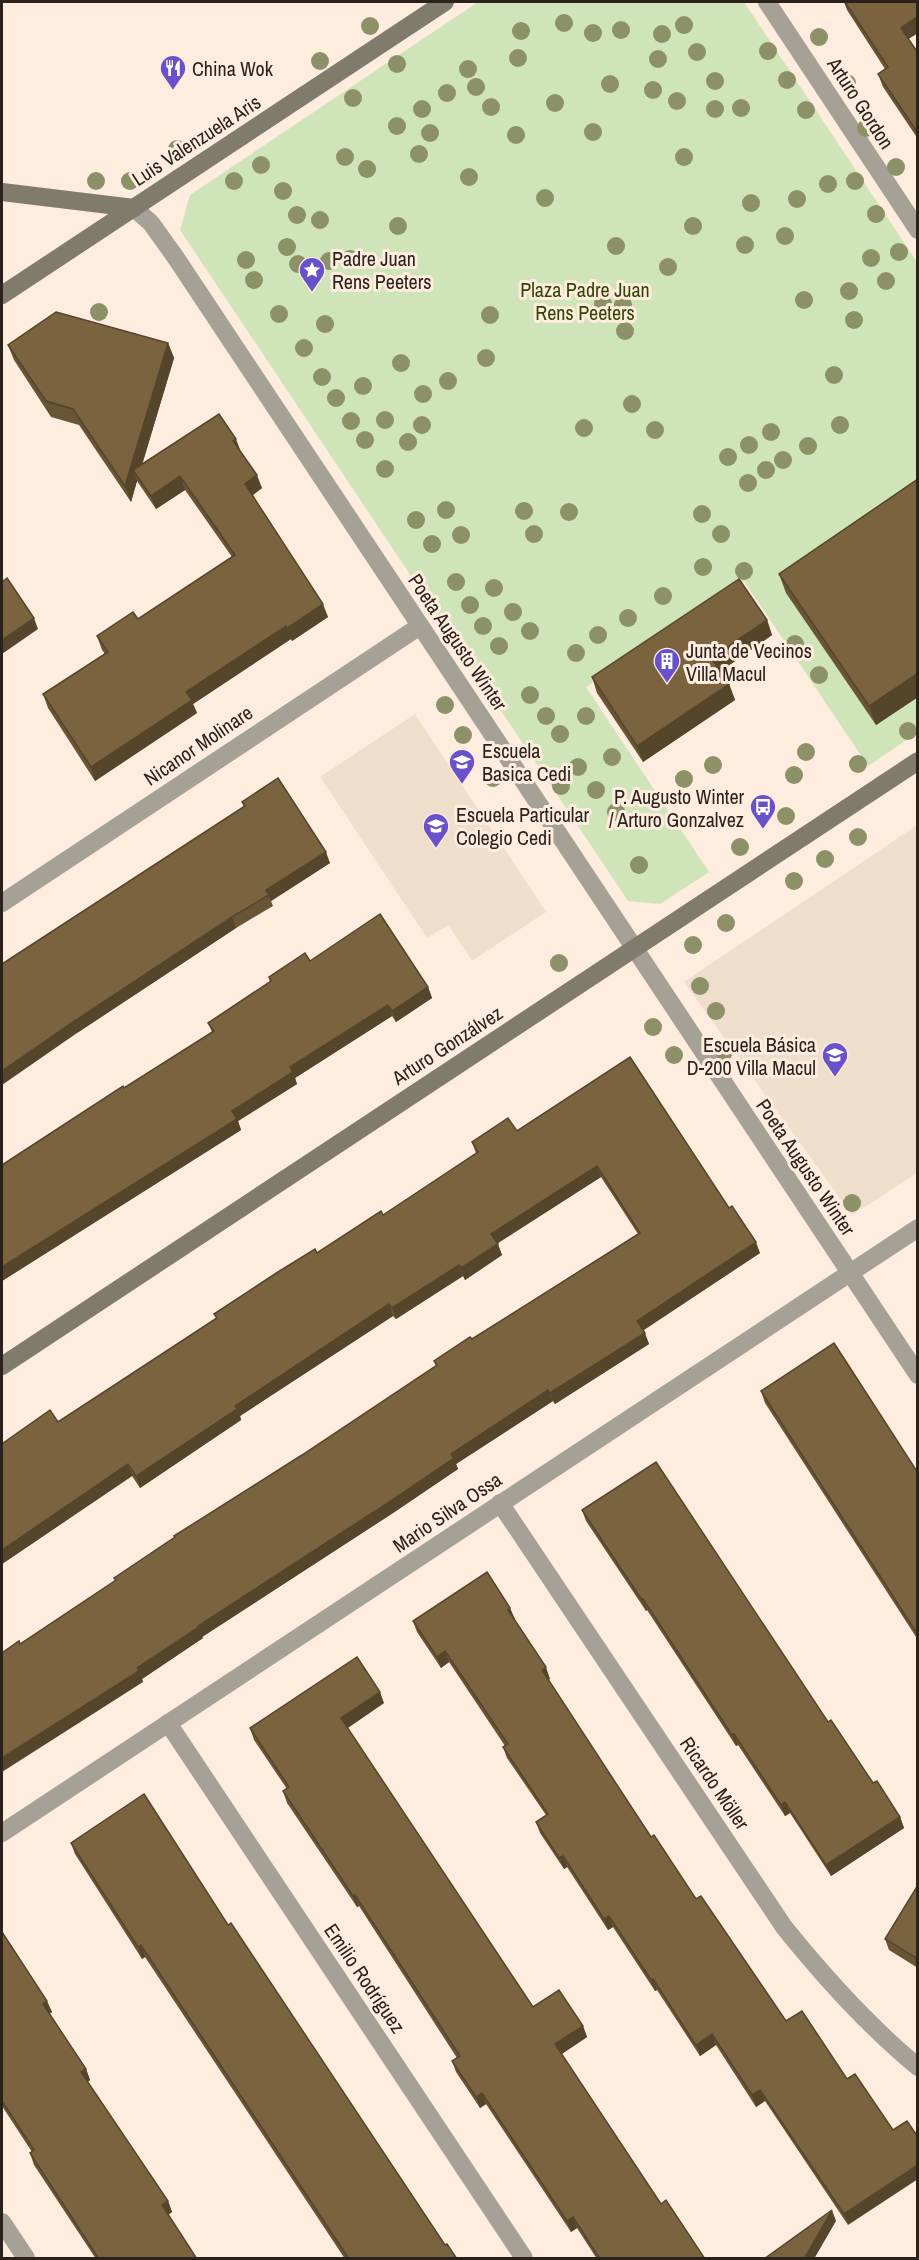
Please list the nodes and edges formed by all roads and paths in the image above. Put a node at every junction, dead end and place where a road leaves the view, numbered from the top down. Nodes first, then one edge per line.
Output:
1 (445, 2) edge
2 (767, 2) edge
3 (2, 192) edge
4 (134, 208) junction
5 (918, 230) edge
6 (2, 295) edge
7 (420, 626) junction
8 (918, 761) edge
9 (2, 903) edge
10 (634, 948) junction
11 (918, 1228) edge
12 (850, 1273) junction
13 (2, 1366) edge
14 (918, 1375) edge
15 (500, 1503) junction
16 (168, 1723) junction
17 (2, 1833) edge
18 (918, 2067) edge
19 (2, 2222) edge
20 (26, 2259) edge
21 (524, 2259) edge

1 - 4 street, Luis Valenzuela Aris
2 - 5 street, Arturo Gordon
3 - 4 street
4 - 6 street, Luis Valenzuela Aris
4 - 7 street, Poeta Augusto Winter
7 - 9 street, Nicanor Molinare
7 - 10 street, Poeta Augusto Winter
8 - 10 street, Arturo Gonzálvez
10 - 12 street, Poeta Augusto Winter
10 - 13 street, Arturo Gonzálvez
11 - 12 street, Mario Silva Ossa
12 - 14 street, Poeta Augusto Winter
12 - 15 street, Mario Silva Ossa
15 - 16 street, Mario Silva Ossa
15 - 18 street, Ricardo Möller
16 - 17 street, Mario Silva Ossa
16 - 21 street, Emilio Rodríguez
19 - 20 street

